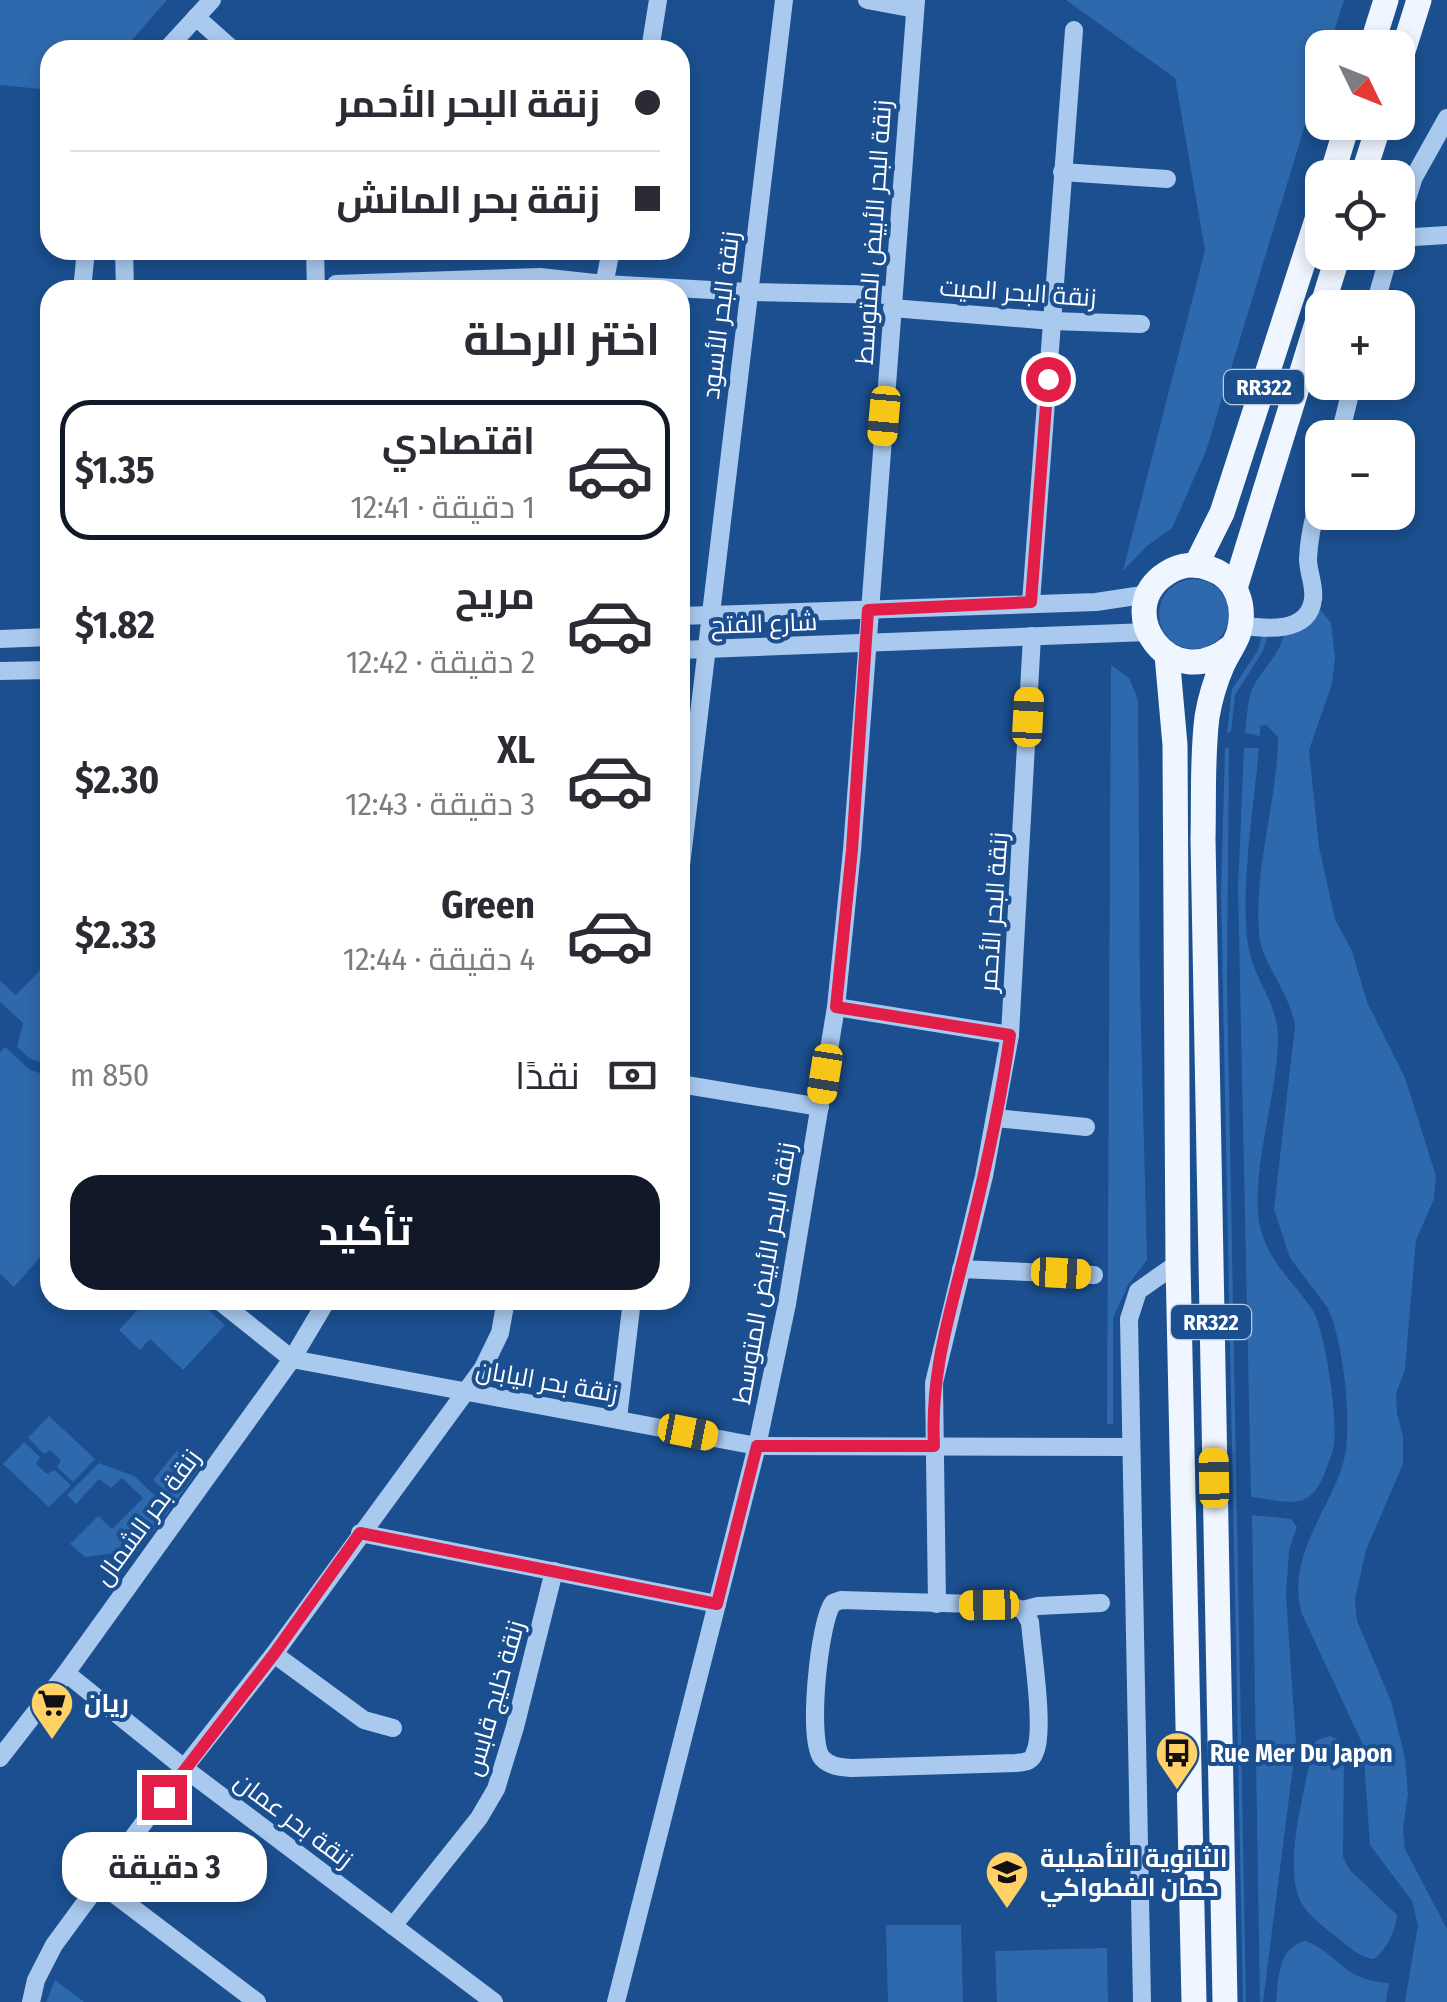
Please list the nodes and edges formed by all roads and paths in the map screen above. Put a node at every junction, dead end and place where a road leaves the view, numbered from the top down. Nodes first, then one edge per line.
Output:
1 (212, 0) edge
2 (658, 0) edge
3 (784, 0) edge
4 (867, 0) edge
5 (1386, 0) edge
6 (1419, 0) edge
7 (915, 5) edge
8 (196, 18) junction
9 (1074, 30) dead end
10 (1377, 30) edge
11 (1410, 30) edge
12 (175, 40) edge
13 (221, 40) edge
14 (652, 40) edge
15 (1447, 118) edge
16 (1062, 172) junction
17 (1415, 176) edge
18 (1167, 179) dead end
19 (1447, 235) edge
20 (1415, 237) edge
21 (1305, 257) edge
22 (315, 260) edge
23 (1333, 270) edge
24 (331, 280) edge
25 (478, 280) edge
26 (559, 280) edge
27 (690, 290) edge
28 (748, 292) junction
29 (893, 302) junction
30 (1052, 321) junction
31 (1142, 324) dead end
32 (1312, 530) edge
33 (1196, 565) junction
34 (1235, 588) junction
35 (1149, 594) junction
36 (1031, 602) junction
37 (868, 610) junction
38 (690, 616) edge
39 (711, 616) junction
40 (1148, 632) junction
41 (1032, 636) junction
42 (1236, 636) junction
43 (40, 637) edge
44 (0, 638) edge
45 (867, 645) junction
46 (690, 650) edge
47 (706, 650) junction
48 (1167, 654) junction
49 (40, 670) edge
50 (0, 671) edge
51 (690, 788) edge
52 (836, 1007) junction
53 (1010, 1035) junction
54 (690, 1086) edge
55 (820, 1107) junction
56 (996, 1118) junction
57 (1086, 1127) dead end
58 (1178, 1263) junction
59 (961, 1268) junction
60 (1094, 1275) dead end
61 (231, 1310) edge
62 (321, 1310) edge
63 (505, 1310) edge
64 (631, 1310) edge
65 (292, 1359) junction
66 (464, 1392) junction
67 (618, 1418) junction
68 (757, 1446) junction
69 (934, 1446) junction
70 (1130, 1447) junction
71 (360, 1533) junction
72 (554, 1570) junction
73 (717, 1604) junction
74 (937, 1604) junction
75 (1101, 1604) dead end
76 (1023, 1610) junction
77 (274, 1654) junction
78 (66, 1674) junction
79 (393, 1728) dead end
80 (0, 1758) edge
81 (184, 1768) junction
82 (101, 1884) junction
83 (393, 1926) junction
84 (31, 2002) edge
85 (257, 2002) edge
86 (494, 2002) edge
87 (616, 2002) edge
88 (1142, 2002) edge
89 (1194, 2002) edge
90 (1225, 2002) edge

1 - 8 street
2 - 14 street
3 - 28 street, زنقة البحر الأسود
4 - 7 street
5 - 10 main road
6 - 11 main road
7 - 29 street, زنقة البحر الأبيض المتوسط
8 - 12 street
8 - 13 street
9 - 16 street
15 - 17 street
16 - 18 street
16 - 30 street
19 - 20 street
21 - 33 main road, RR322
22 - 24 street
23 - 34 main road, RR322
25 - 26 street, زنقة البحر الميت
27 - 28 street, زنقة البحر الميت
28 - 29 street, زنقة البحر الميت
28 - 39 street, زنقة البحر الأسود
29 - 30 street, زنقة البحر الميت
29 - 37 street, زنقة البحر الأبيض المتوسط
30 - 31 street, زنقة البحر الميت
30 - 36 street
32 - 42 street
33 - 34 main road
33 - 35 main road
34 - 42 main road, RR322
35 - 36 street
35 - 40 main road
36 - 37 street
37 - 39 street
37 - 45 street, زنقة البحر الأبيض المتوسط
38 - 39 street
39 - 47 street, زنقة البحر الأسود
40 - 41 street, شارع الفتح
40 - 48 main road
41 - 45 street, شارع الفتح
41 - 53 street, زنقة البحر الأحمر
42 - 48 main road
42 - 90 main road, RR322
43 - 44 street
45 - 47 street, شارع الفتح
45 - 52 street, زنقة البحر الأبيض المتوسط
46 - 47 street, شارع الفتح
47 - 51 street, زنقة البحر الأسود
48 - 58 main road, RR322
49 - 50 street
52 - 53 street
52 - 55 street, زنقة البحر الأبيض المتوسط
53 - 56 street, زنقة البحر الأحمر
54 - 55 street
55 - 68 street, زنقة البحر الأبيض المتوسط
56 - 57 street
56 - 59 street, زنقة البحر الأحمر
58 - 70 street
58 - 89 main road, RR322
59 - 60 street
59 - 69 street, زنقة البحر الأحمر
61 - 65 street, زنقة بحر اليابان
62 - 65 street, زنقة بحر الشمال
63 - 66 street
64 - 67 street
65 - 66 street, زنقة بحر اليابان
65 - 78 street, زنقة بحر الشمال
66 - 67 street, زنقة بحر اليابان
66 - 71 street
67 - 68 street, زنقة بحر اليابان
68 - 69 street, زنقة بحر اليابان
68 - 73 street, زنقة البحر الأبيض المتوسط
69 - 70 street, زنقة بحر اليابان
69 - 74 street, زنقة البحر الأحمر
70 - 88 street
71 - 72 street
71 - 77 street
72 - 73 street
72 - 83 street, زنقة خليج قابس
73 - 87 street, زنقة البحر الأبيض المتوسط
74 - 76 street
74 - 76 street
75 - 76 street
77 - 79 street
77 - 81 street
78 - 80 street, زنقة بحر الشمال
78 - 81 street, زنقة بحر عمان
81 - 82 street
81 - 83 street, زنقة بحر عمان
82 - 84 street
82 - 85 street
83 - 86 street, زنقة بحر عمان

